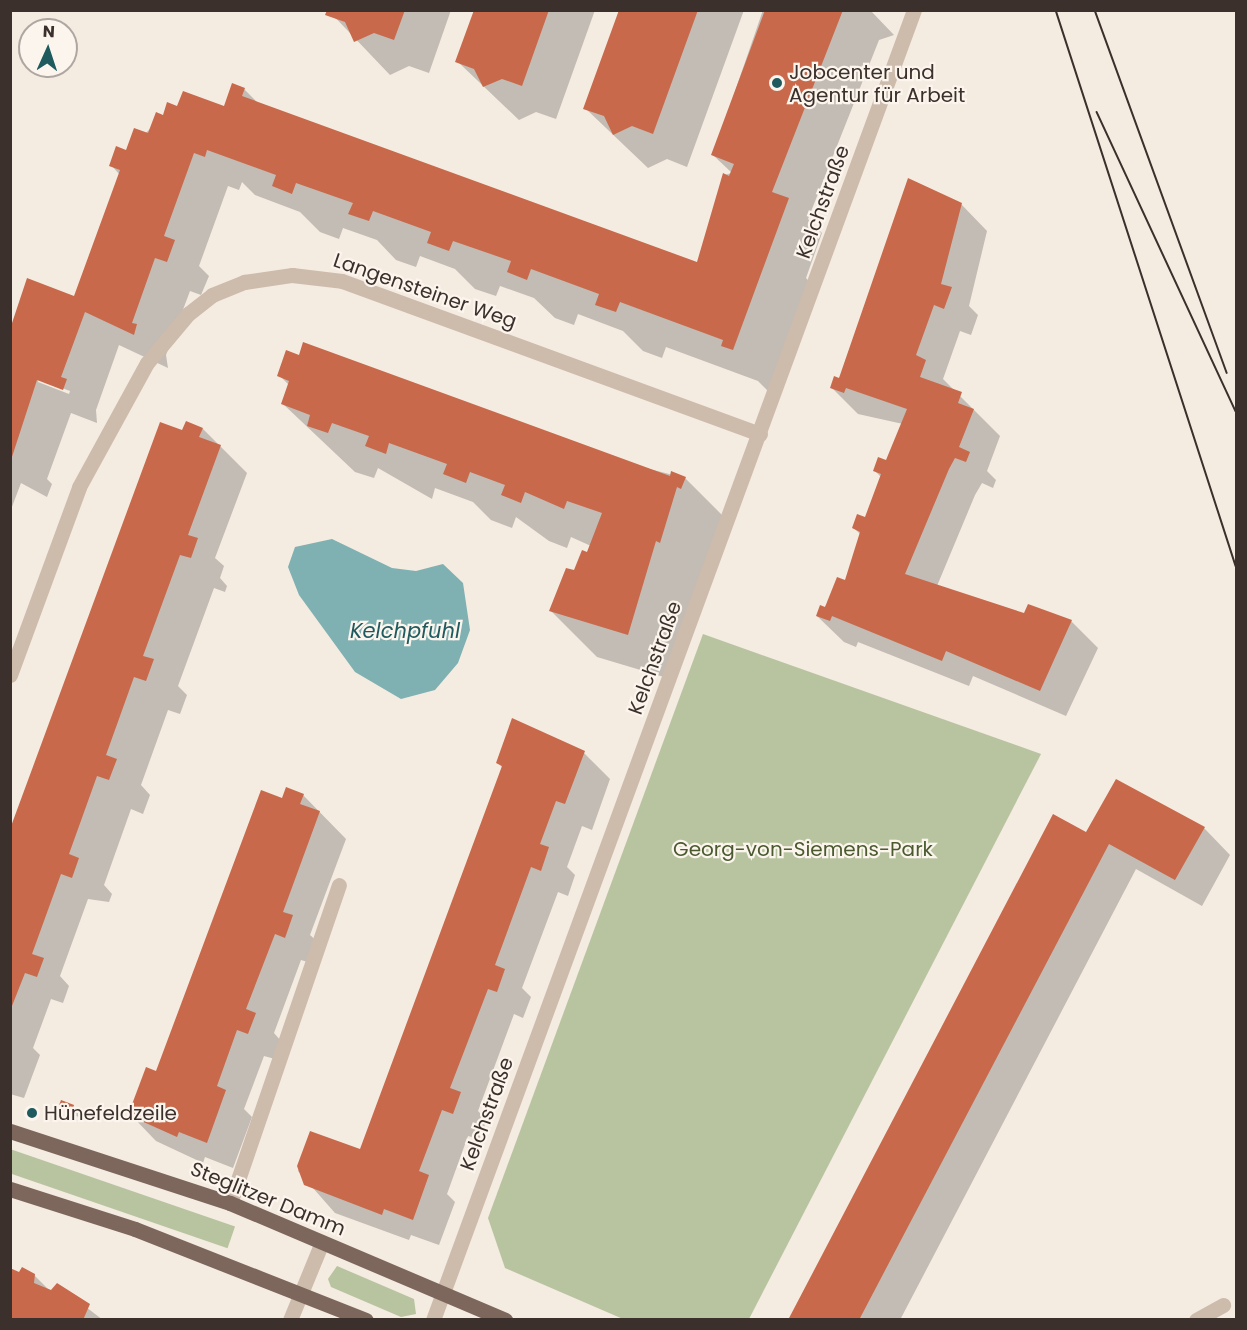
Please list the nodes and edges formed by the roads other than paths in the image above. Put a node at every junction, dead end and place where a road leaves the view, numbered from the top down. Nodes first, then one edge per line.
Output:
1 (914, 10) edge
2 (760, 434) junction
3 (10, 675) edge
4 (339, 885) dead end
5 (10, 1131) edge
6 (10, 1189) edge
7 (230, 1203) junction
8 (322, 1242) junction
9 (302, 1292) junction
10 (444, 1294) junction
11 (1223, 1305) dead end
12 (291, 1320) edge
13 (366, 1320) edge
14 (433, 1320) edge
15 (505, 1320) edge
16 (1196, 1320) edge

1 - 2 street, Kelchstraße
2 - 3 street, Langensteiner Weg
2 - 10 street, Kelchstraße
4 - 7 street
5 - 7 main road, Steglitzer Damm
6 - 9 main road
7 - 8 main road, Steglitzer Damm
8 - 9 street
8 - 10 main road, Steglitzer Damm
9 - 12 street
9 - 13 main road
10 - 14 street, Kelchstraße
10 - 15 main road, Steglitzer Damm
11 - 16 street

